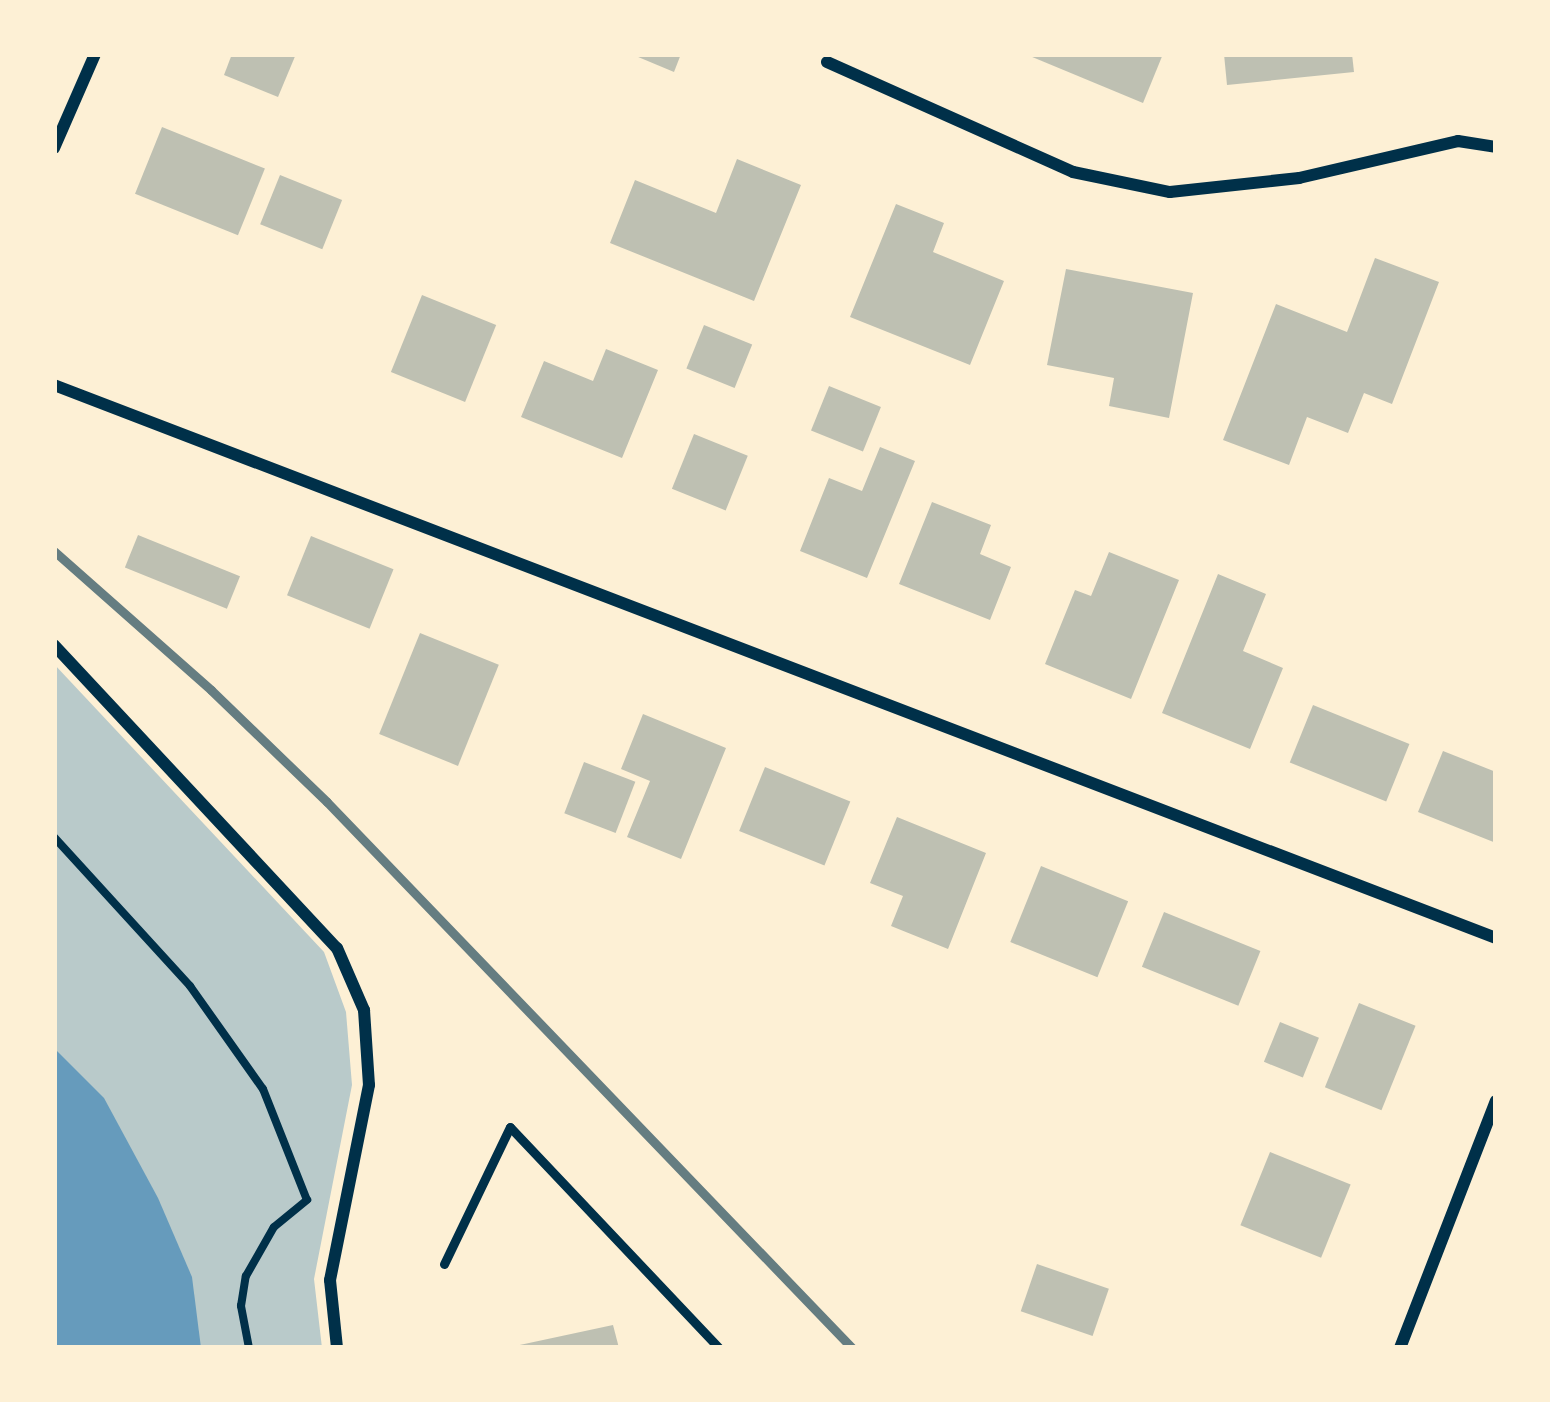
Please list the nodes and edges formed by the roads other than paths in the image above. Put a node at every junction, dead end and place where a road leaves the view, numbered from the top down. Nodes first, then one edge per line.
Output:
1 (95, 54) edge
2 (827, 62) dead end
3 (1496, 147) edge
4 (54, 148) edge
5 (54, 385) edge
6 (54, 645) edge
7 (1496, 938) edge
8 (1496, 1101) edge
9 (444, 1264) dead end
10 (337, 1348) edge
11 (719, 1348) edge
12 (1400, 1348) edge

1 - 4 street
2 - 3 street
5 - 7 street
6 - 10 street
8 - 12 street
9 - 11 lane

